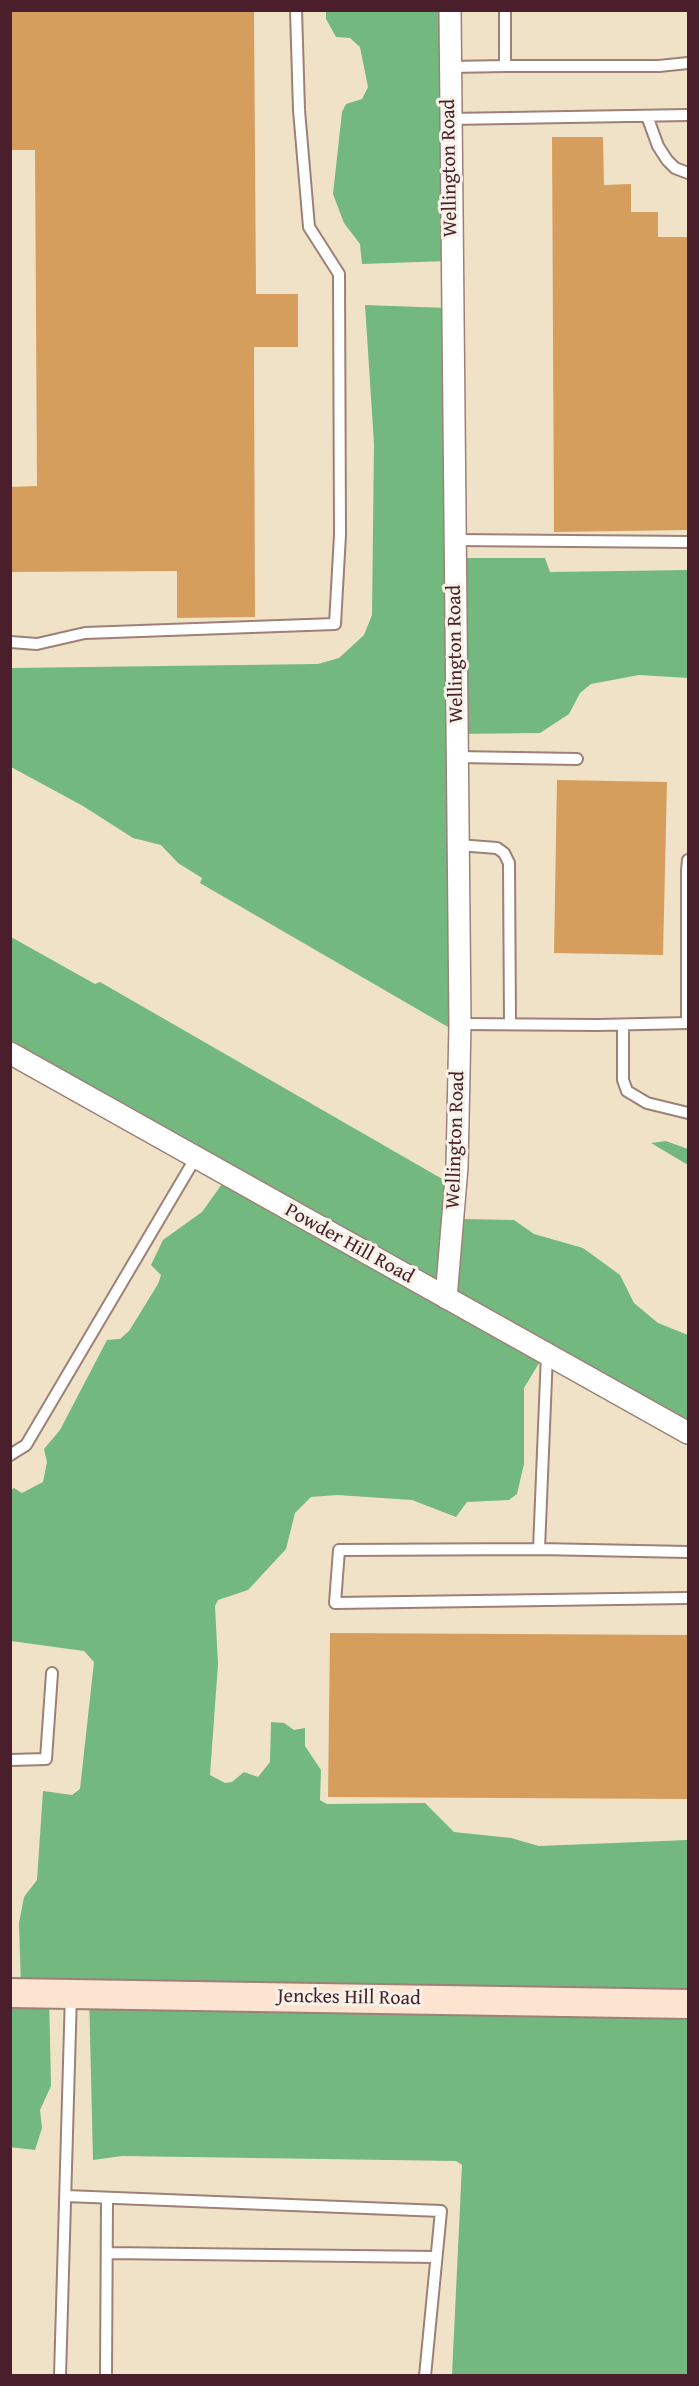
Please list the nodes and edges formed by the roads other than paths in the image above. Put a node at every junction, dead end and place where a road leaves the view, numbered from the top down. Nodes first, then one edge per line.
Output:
1 (296, 10) edge
2 (450, 10) edge
3 (505, 10) edge
4 (688, 63) edge
5 (506, 66) junction
6 (450, 67) junction
7 (688, 115) edge
8 (647, 116) junction
9 (450, 119) junction
10 (688, 173) edge
11 (454, 540) junction
12 (688, 542) edge
13 (10, 642) edge
14 (457, 757) junction
15 (577, 759) dead end
16 (458, 845) junction
17 (688, 860) edge
18 (688, 1023) edge
19 (460, 1024) junction
20 (510, 1024) junction
21 (623, 1024) junction
22 (10, 1053) edge
23 (688, 1113) edge
24 (196, 1157) junction
25 (446, 1298) junction
26 (547, 1354) junction
27 (688, 1433) edge
28 (10, 1455) edge
29 (539, 1549) junction
30 (688, 1552) edge
31 (688, 1598) edge
32 (52, 1673) dead end
33 (10, 1760) edge
34 (10, 1993) edge
35 (71, 1994) junction
36 (688, 2004) edge
37 (66, 2196) junction
38 (107, 2198) junction
39 (108, 2253) junction
40 (436, 2257) junction
41 (60, 2376) edge
42 (106, 2376) edge
43 (424, 2376) edge

1 - 13 lane
2 - 6 street, Wellington Road
3 - 5 lane
4 - 5 lane
5 - 6 lane
6 - 9 street, Wellington Road
7 - 8 lane
8 - 9 lane
8 - 10 lane
9 - 11 street, Wellington Road
11 - 12 lane
11 - 14 street, Wellington Road
14 - 15 lane
14 - 16 street, Wellington Road
16 - 19 street, Wellington Road
16 - 20 lane
17 - 18 lane
18 - 21 lane
19 - 20 lane
19 - 25 street, Wellington Road
20 - 21 lane
21 - 23 lane
22 - 24 street, Powder Hill Road
24 - 25 street, Powder Hill Road
24 - 28 lane
25 - 26 street, Powder Hill Road
26 - 27 street, Powder Hill Road
26 - 29 lane
29 - 30 lane
29 - 31 lane
32 - 33 lane
34 - 35 main road, Jenckes Hill Road
35 - 36 main road, Jenckes Hill Road
35 - 37 lane
37 - 38 lane
37 - 41 lane
38 - 39 lane
38 - 40 lane
39 - 40 lane
39 - 42 lane
40 - 43 lane

